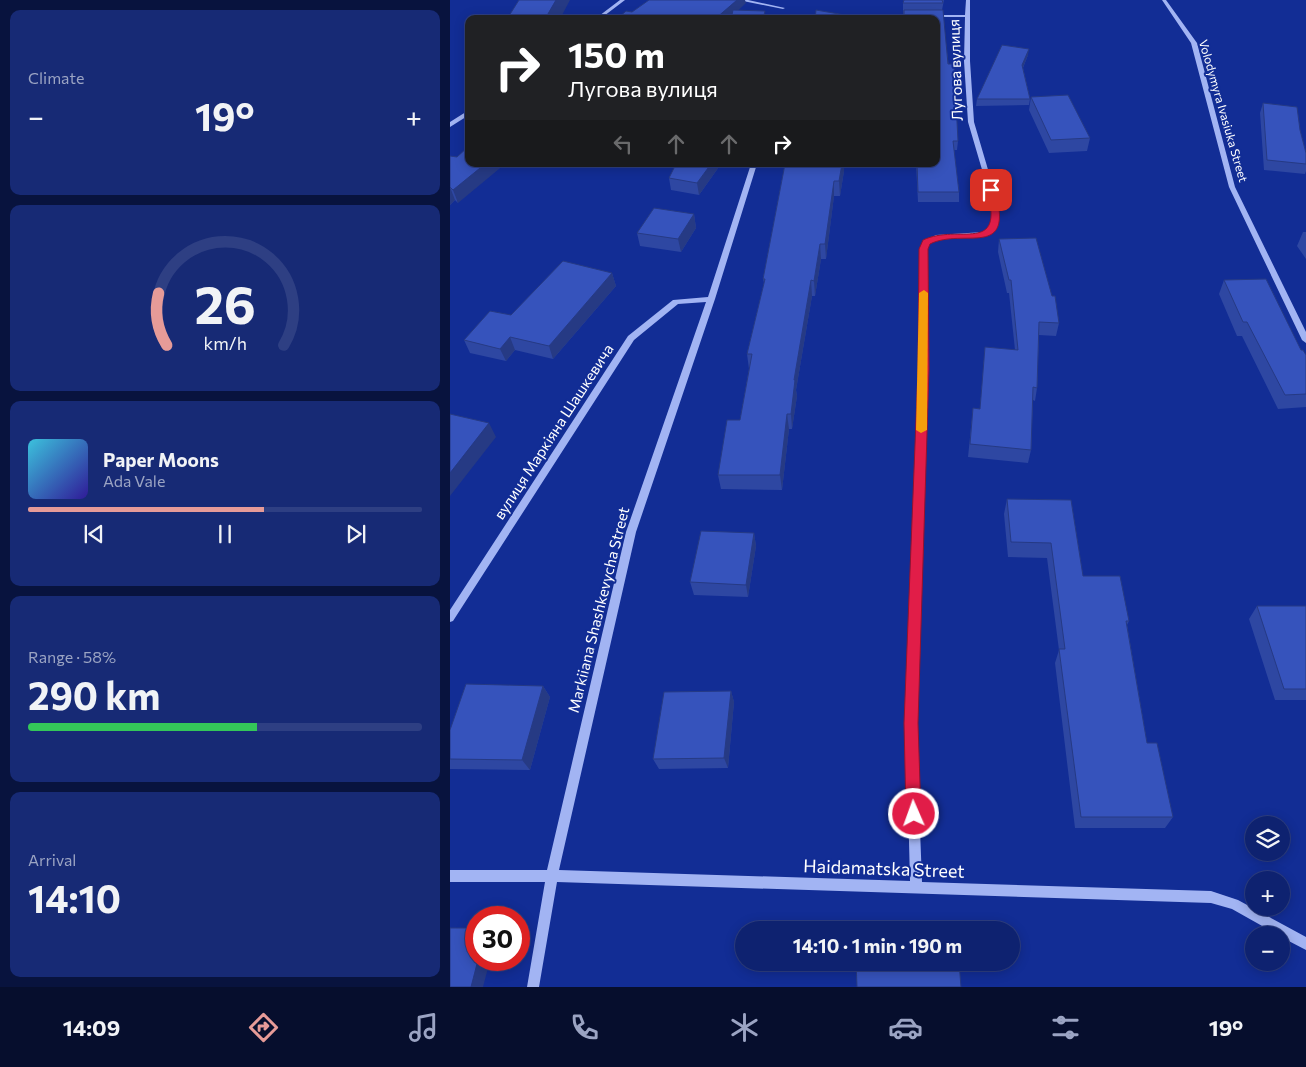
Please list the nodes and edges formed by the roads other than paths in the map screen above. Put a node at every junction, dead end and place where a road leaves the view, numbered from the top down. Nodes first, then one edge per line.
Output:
1 (623, 0) edge
2 (740, 0) edge
3 (787, 0) edge
4 (968, 0) edge
5 (1164, 0) edge
6 (783, 8) junction
7 (603, 15) edge
8 (790, 15) edge
9 (940, 16) edge
10 (967, 16) junction
11 (465, 115) edge
12 (450, 125) edge
13 (753, 167) edge
14 (711, 299) junction
15 (1306, 340) edge
16 (450, 618) edge
17 (450, 876) edge
18 (552, 876) junction
19 (916, 887) junction
20 (1306, 944) edge
21 (533, 987) edge

1 - 7 street
2 - 6 street
3 - 6 street
4 - 10 street, Лугова вулиця
5 - 15 street, Volodymyra Ivasiuka Street
6 - 8 street
9 - 10 street
10 - 19 street, Лугова вулиця
11 - 12 street
13 - 14 street, Markiiana Shashkevycha Street
14 - 16 street, вулиця Маркіяна Шашкевича
14 - 18 street, Markiiana Shashkevycha Street
17 - 18 street, Haidamatska Street
18 - 19 street, Haidamatska Street
18 - 21 street, Markiiana Shashkevycha Street
19 - 20 street, Haidamatska Street

